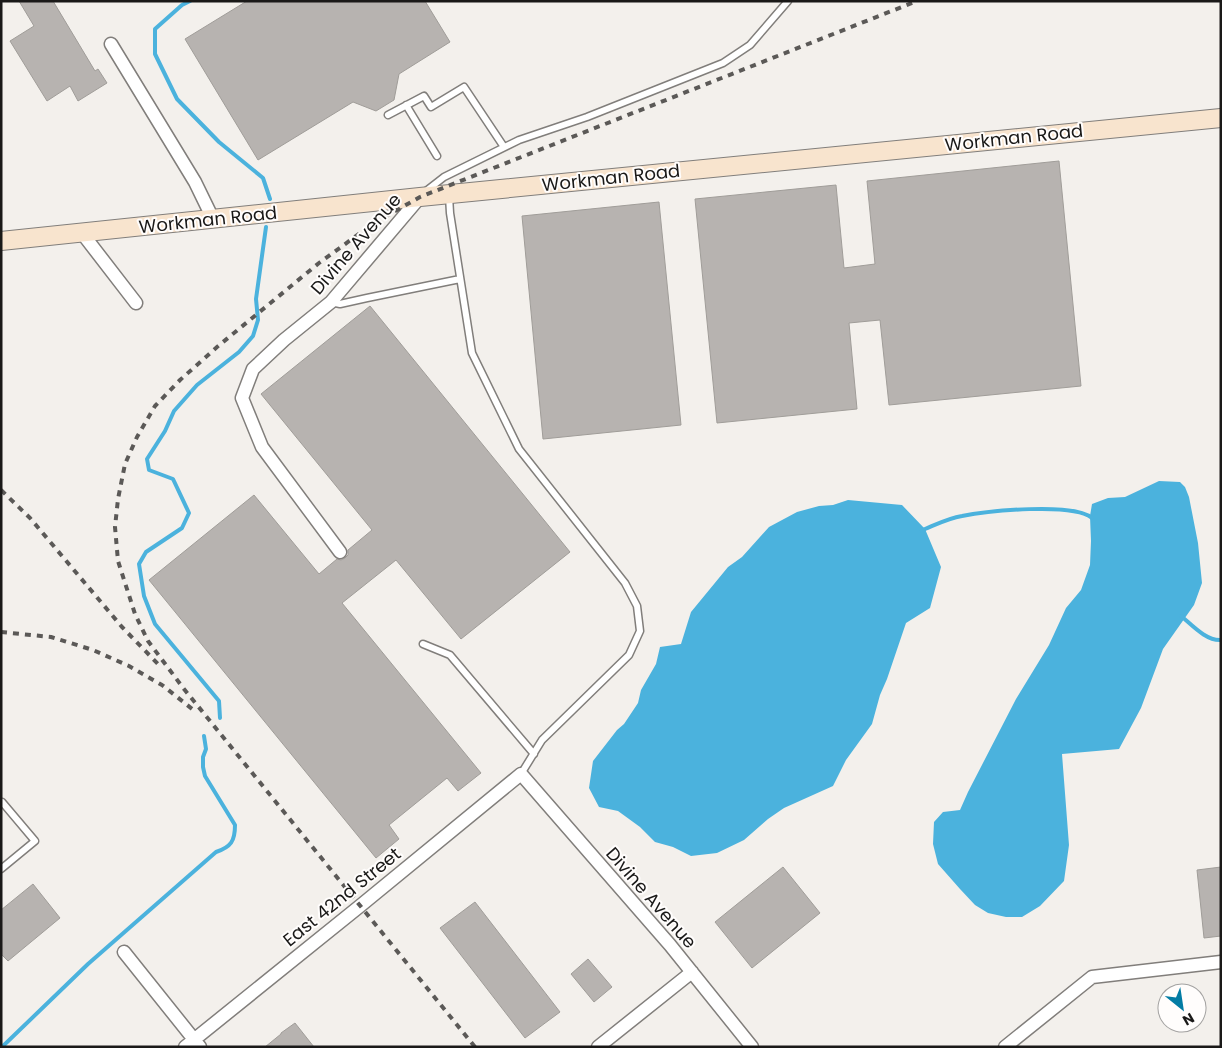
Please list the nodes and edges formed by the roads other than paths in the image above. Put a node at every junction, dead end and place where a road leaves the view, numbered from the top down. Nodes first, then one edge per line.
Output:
1 (788, 1) edge
2 (111, 44) dead end
3 (406, 105) junction
4 (388, 115) dead end
5 (1221, 118) edge
6 (504, 148) junction
7 (437, 156) dead end
8 (449, 194) junction
9 (420, 197) junction
10 (213, 219) junction
11 (82, 233) junction
12 (1, 241) edge
13 (460, 279) junction
14 (331, 302) junction
15 (136, 303) dead end
16 (340, 552) dead end
17 (423, 644) dead end
18 (534, 754) junction
19 (521, 774) junction
20 (2, 802) edge
21 (1, 870) edge
22 (124, 952) dead end
23 (1221, 962) edge
24 (692, 972) junction
25 (193, 1044) edge
26 (598, 1047) edge
27 (752, 1047) edge
28 (1006, 1047) edge

1 - 6 lane
2 - 10 street
3 - 4 lane
3 - 6 lane
3 - 7 lane
5 - 8 street, Workman Road
6 - 9 lane
8 - 9 street, Workman Road
8 - 13 lane
9 - 10 street, Workman Road
9 - 14 street, Divine Avenue
10 - 11 street, Workman Road
11 - 12 street, Workman Road
11 - 15 street
13 - 14 lane
13 - 18 lane
14 - 16 street, Divine Avenue
17 - 18 lane
18 - 19 lane
19 - 24 street, Divine Avenue
19 - 25 street, East 42nd Street
20 - 21 lane
22 - 25 street
23 - 28 street
24 - 26 street
24 - 27 street, Divine Avenue

